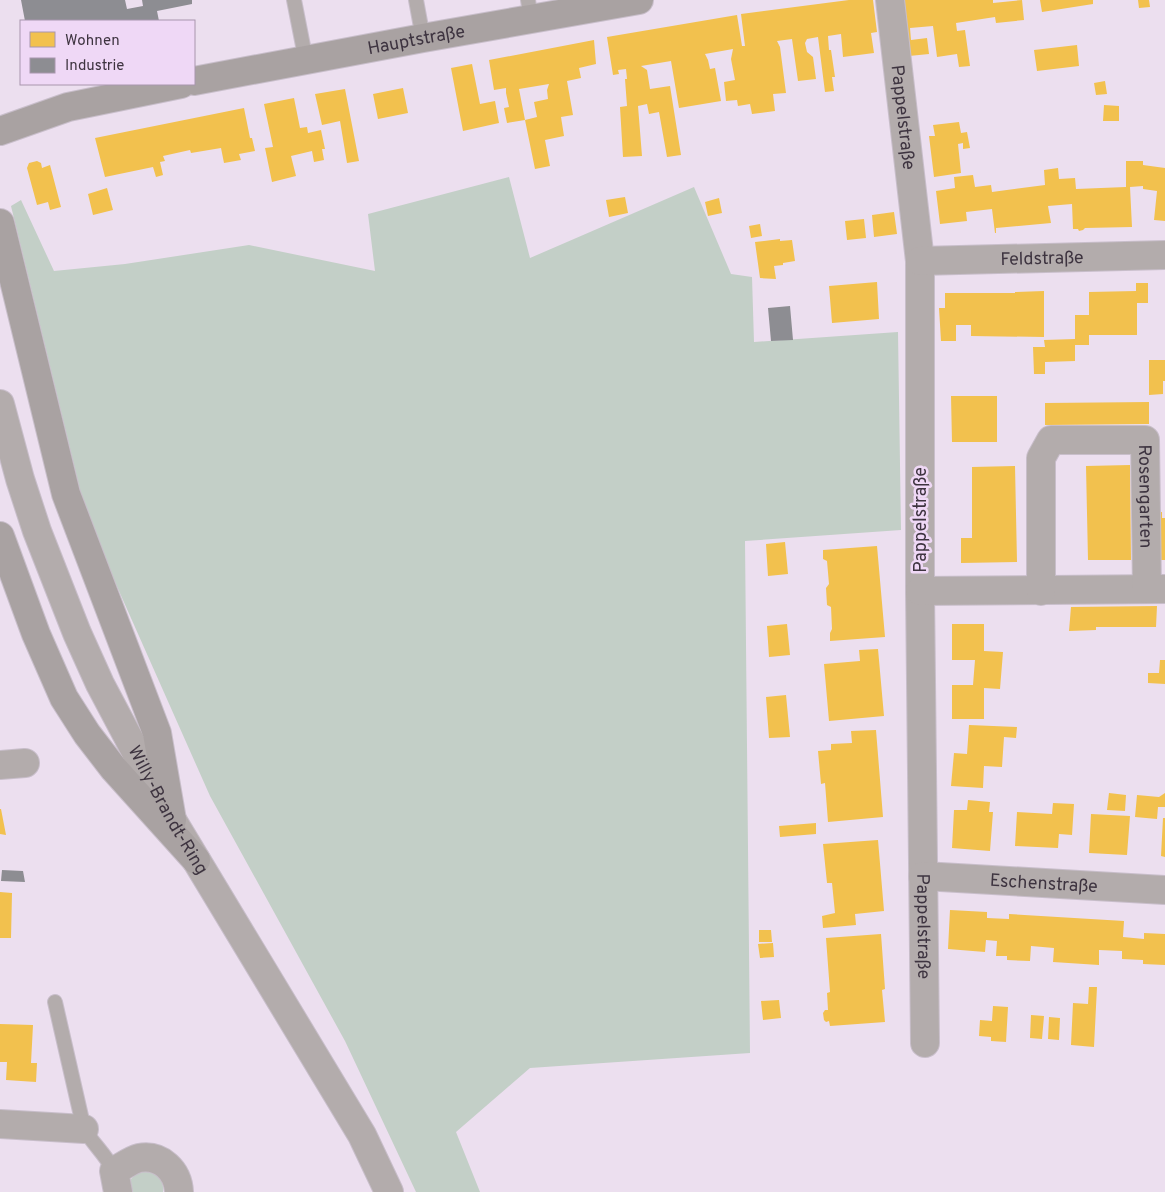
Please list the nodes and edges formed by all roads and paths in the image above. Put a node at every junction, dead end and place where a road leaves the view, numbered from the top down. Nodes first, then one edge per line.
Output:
1 (294, 0) edge
2 (416, 0) edge
3 (639, 0) edge
4 (890, 0) edge
5 (607, 3) edge
6 (529, 9) edge
7 (423, 38) junction
8 (306, 61) junction
9 (195, 81) edge
10 (176, 85) edge
11 (0, 131) edge
12 (0, 223) edge
13 (1165, 255) edge
14 (920, 261) junction
15 (0, 404) edge
16 (0, 536) edge
17 (1156, 589) edge
18 (1041, 590) junction
19 (920, 591) junction
20 (172, 820) junction
21 (196, 860) junction
22 (923, 876) junction
23 (1165, 890) edge
24 (55, 1002) dead end
25 (925, 1043) dead end
26 (0, 1124) edge
27 (84, 1129) junction
28 (116, 1181) edge
29 (179, 1192) edge
30 (389, 1192) edge

1 - 8 lane
2 - 7 lane
3 - 5 main road, Hauptstraße
4 - 14 street, Pappelstraße
5 - 6 main road, Hauptstraße
6 - 7 main road, Hauptstraße
7 - 8 main road, Hauptstraße
8 - 9 main road, Hauptstraße
10 - 11 main road
12 - 20 main road
13 - 14 street, Feldstraße
14 - 19 street, Pappelstraße
15 - 20 street, Willy-Brandt-Ring
16 - 21 main road
17 - 18 street, Rosengarten
17 - 18 street, Rosengarten
18 - 19 street, Rosengarten
19 - 22 street, Pappelstraße
20 - 21 street, Willy-Brandt-Ring
21 - 30 street, Willy-Brandt-Ring
22 - 23 street, Eschenstraße
22 - 25 street, Pappelstraße
24 - 27 lane
26 - 27 street
27 - 28 lane
28 - 29 street

